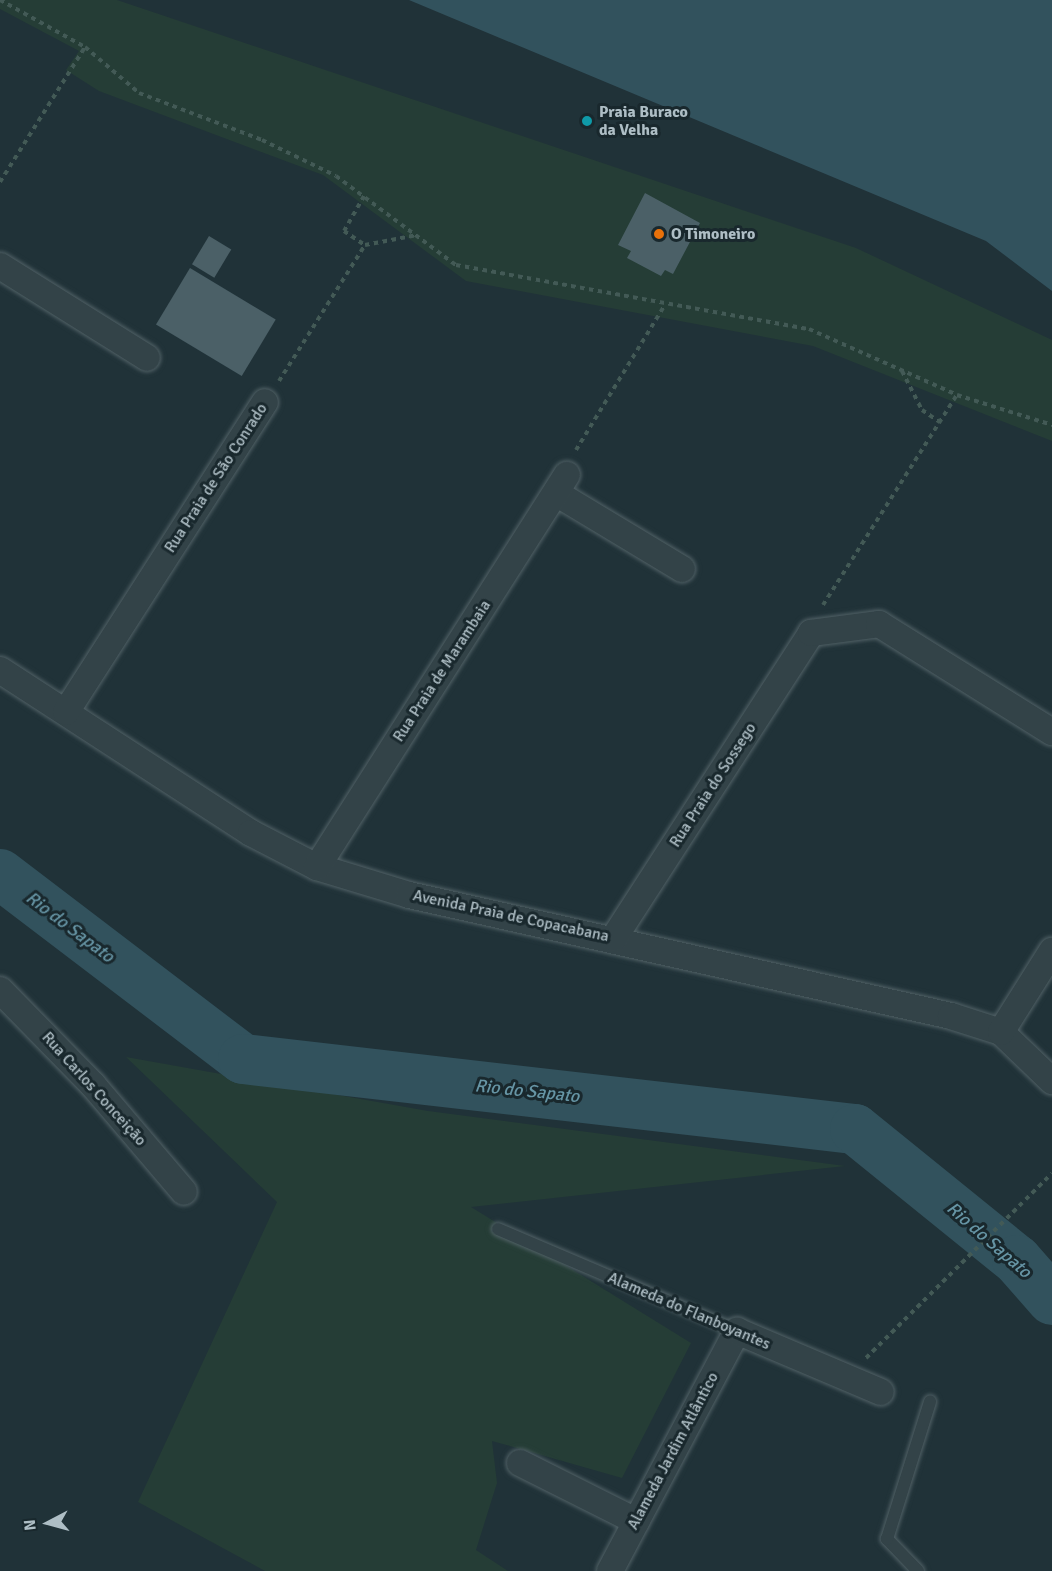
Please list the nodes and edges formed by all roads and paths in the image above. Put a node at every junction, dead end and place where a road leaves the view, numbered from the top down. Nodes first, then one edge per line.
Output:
1 (0, 0) edge
2 (85, 46) junction
3 (0, 182) edge
4 (364, 196) junction
5 (418, 235) junction
6 (365, 245) junction
7 (0, 266) edge
8 (665, 305) junction
9 (147, 358) dead end
10 (902, 370) junction
11 (957, 395) junction
12 (265, 402) joint
13 (940, 422) junction
14 (1052, 425) edge
15 (562, 484) junction
16 (681, 569) dead end
17 (812, 633) junction
18 (0, 670) edge
19 (66, 712) junction
20 (1052, 732) edge
21 (317, 867) junction
22 (614, 938) junction
23 (1052, 951) edge
24 (0, 990) edge
25 (1001, 1032) junction
26 (1052, 1081) edge
27 (1052, 1173) edge
28 (184, 1192) dead end
29 (498, 1229) dead end
30 (737, 1331) junction
31 (847, 1378) junction
32 (881, 1392) dead end
33 (930, 1402) dead end
34 (520, 1463) dead end
35 (636, 1521) junction
36 (610, 1571) edge
37 (918, 1571) edge

1 - 2 path
2 - 3 path
2 - 4 path
4 - 5 path
4 - 6 path
5 - 6 path
5 - 8 path
6 - 12 path, Rua Praia de São Conrado
7 - 9 street
8 - 10 path
8 - 15 path
10 - 11 path
10 - 13 path
11 - 13 path
11 - 14 path
12 - 19 street, Rua Praia de São Conrado
13 - 17 path
15 - 16 street
15 - 21 street, Rua Praia de Marambaia
17 - 20 street
17 - 22 street, Rua Praia do Sossego
18 - 19 street, Avenida Praia de Copacabana
19 - 21 street, Avenida Praia de Copacabana
21 - 22 street, Avenida Praia de Copacabana
22 - 25 street, Avenida Praia de Copacabana
23 - 25 street
24 - 28 street, Rua Carlos Conceição
25 - 26 street, Avenida Praia de Copacabana
27 - 31 path
29 - 30 lane, Alameda do Flanboyantes
30 - 31 street, Alameda do Flanboyantes
30 - 35 street, Alameda Jardim Atlântico
31 - 32 street, Alameda do Flanboyantes
33 - 37 lane
34 - 35 street
35 - 36 street, Alameda Jardim Atlântico

